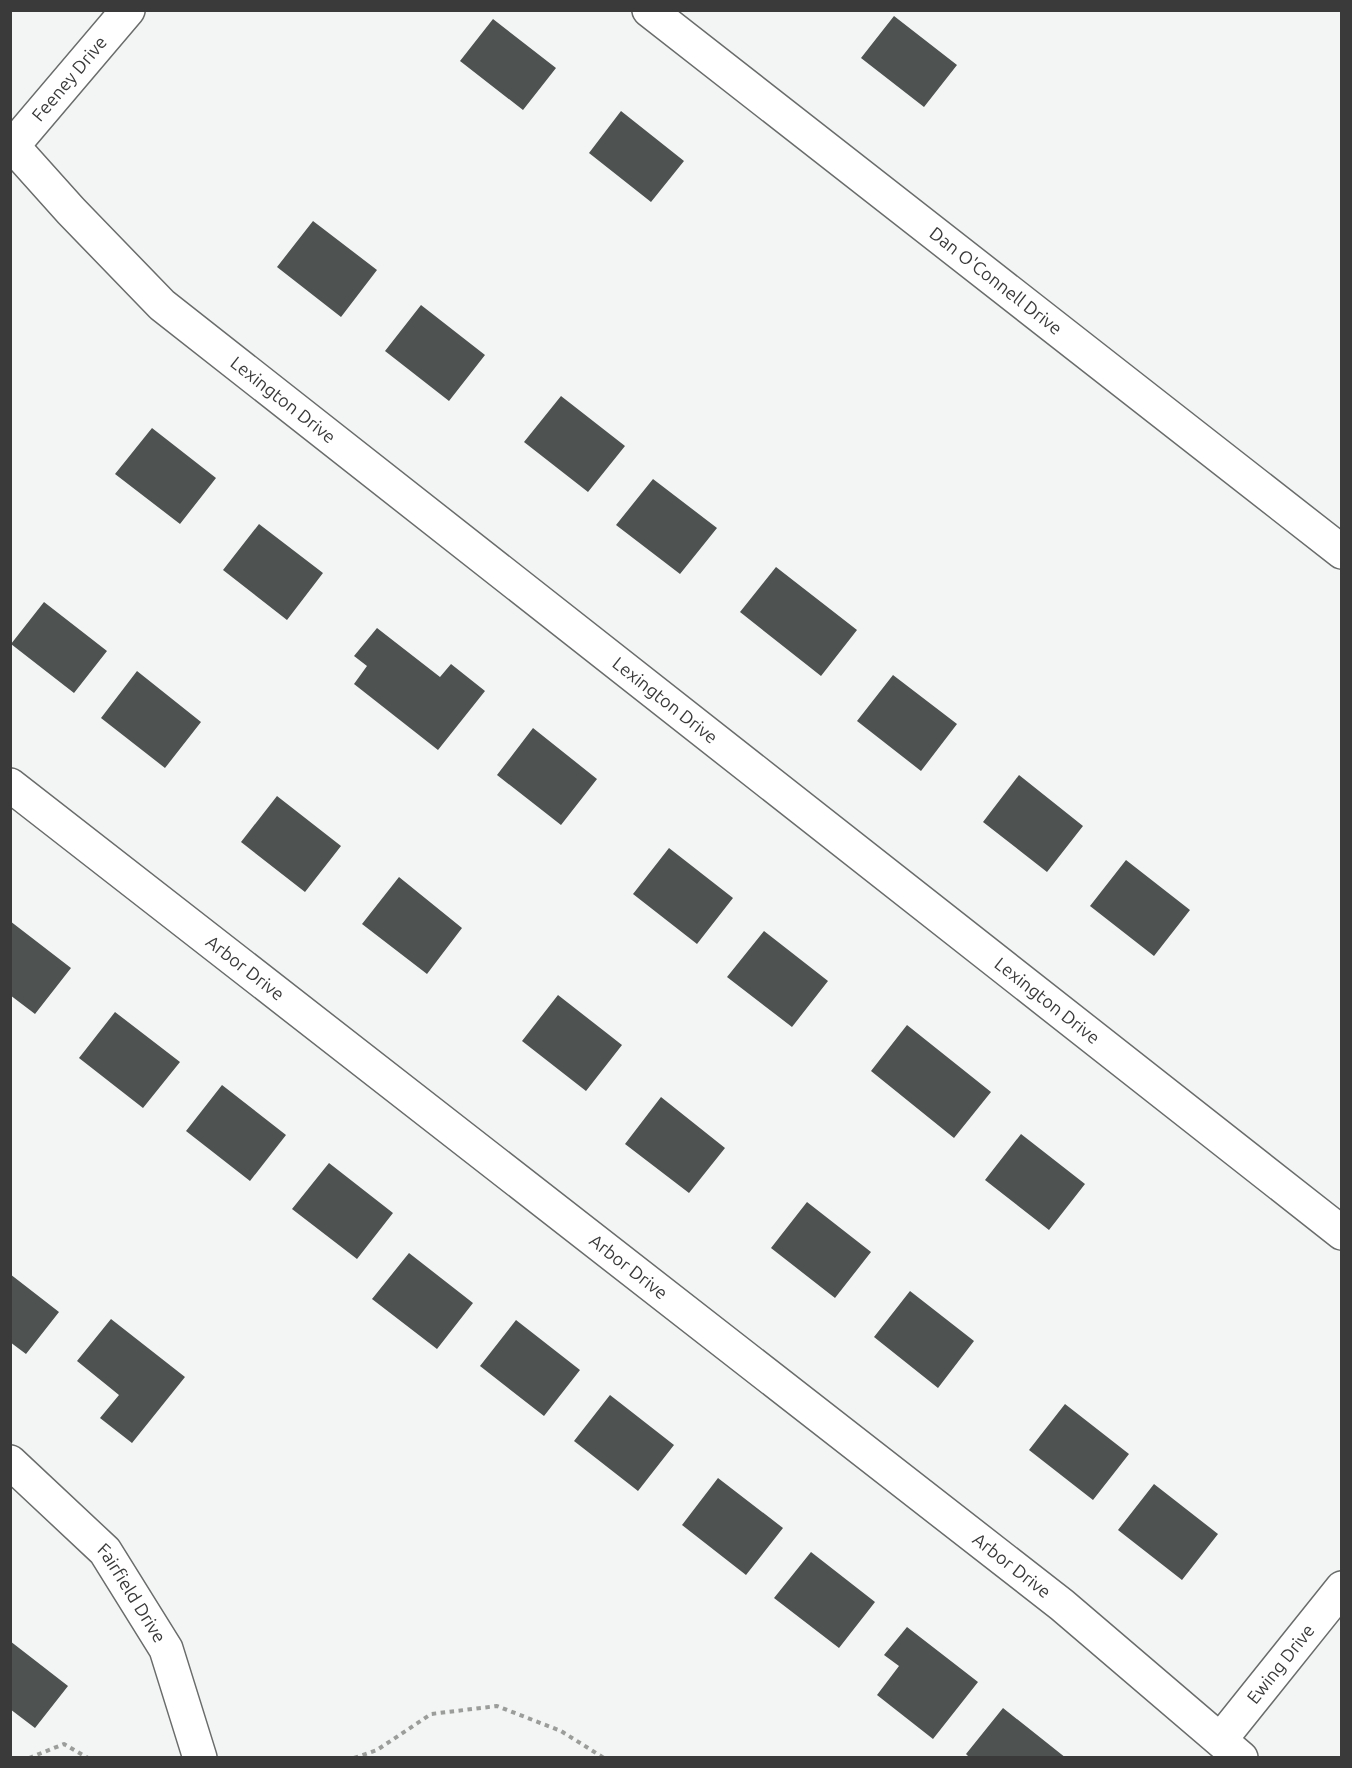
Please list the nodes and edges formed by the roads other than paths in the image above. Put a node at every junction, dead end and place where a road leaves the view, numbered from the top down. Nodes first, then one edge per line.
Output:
1 (128, 10) edge
2 (649, 10) edge
3 (11, 146) edge
4 (1341, 552) edge
5 (10, 785) edge
6 (1341, 1233) edge
7 (10, 1462) edge
8 (1341, 1588) edge
9 (1231, 1748) edge
10 (200, 1758) edge

1 - 3 street, Feeney Drive
2 - 4 street, Dan O'Connell Drive
3 - 6 street, Lexington Drive
5 - 9 street, Arbor Drive
7 - 10 street, Fairfield Drive
8 - 9 street, Ewing Drive

